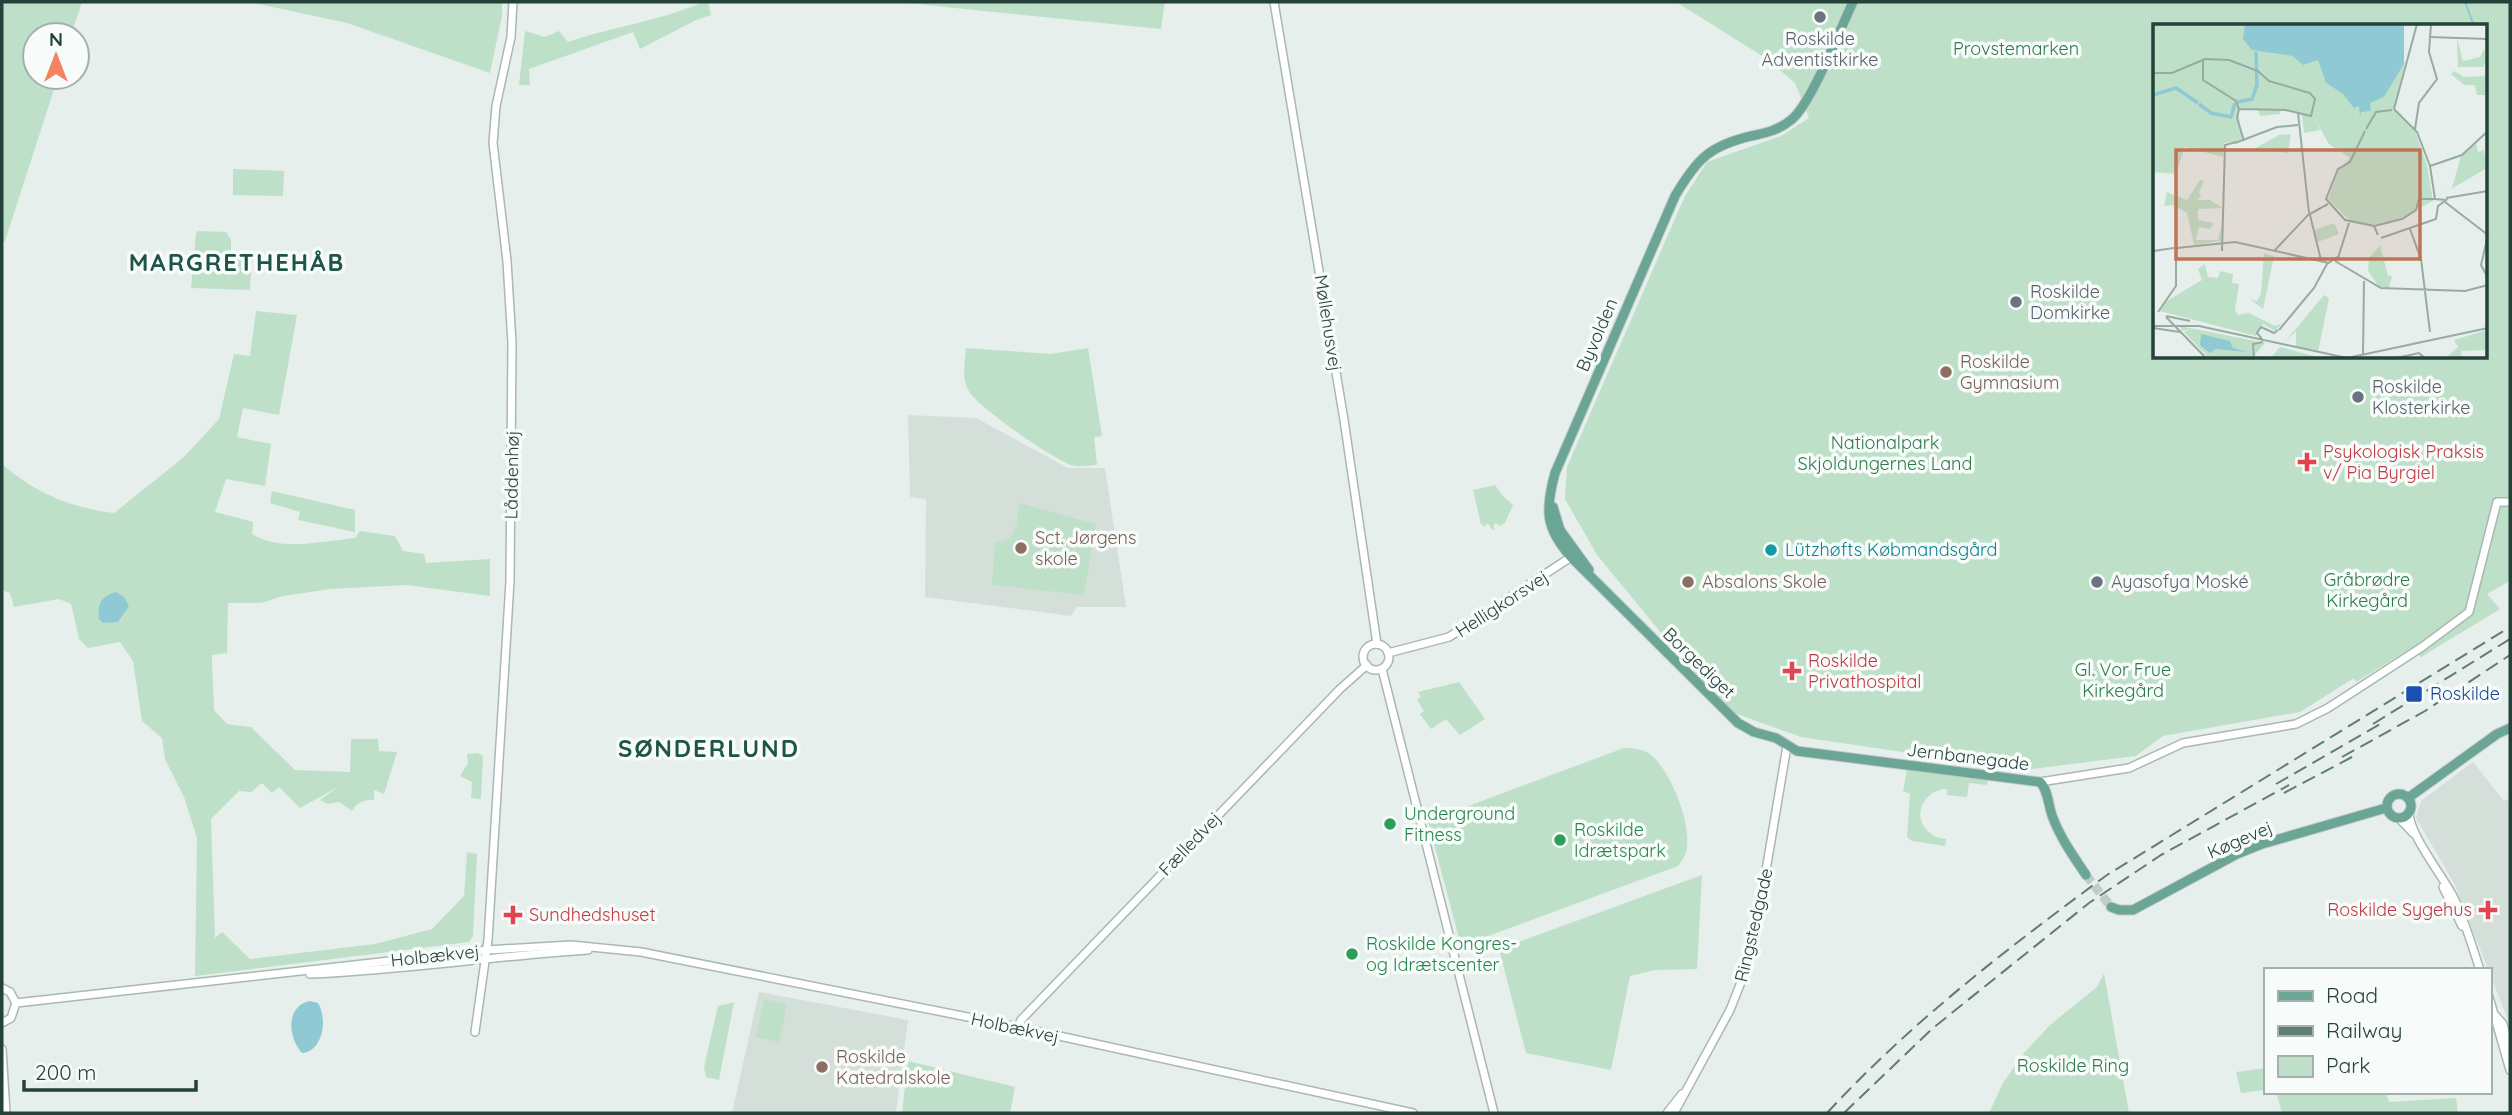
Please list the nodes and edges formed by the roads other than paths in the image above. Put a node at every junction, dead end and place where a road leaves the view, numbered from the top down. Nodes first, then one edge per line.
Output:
1 (513, 2) edge
2 (1274, 2) edge
3 (1853, 2) edge
4 (2510, 502) edge
5 (1574, 555) junction
6 (1377, 644) junction
7 (1388, 653) junction
8 (1367, 665) junction
9 (1381, 668) junction
10 (2510, 728) edge
11 (1787, 746) junction
12 (2040, 782) junction
13 (2408, 798) junction
14 (2386, 808) junction
15 (2409, 812) junction
16 (2399, 818) junction
17 (2420, 842) junction
18 (2086, 875) tunnel mouth
19 (2111, 907) dead end
20 (486, 955) junction
21 (2479, 968) edge
22 (2, 988) edge
23 (16, 1003) junction
24 (2491, 1003) edge
25 (2495, 1014) junction
26 (2, 1023) edge
27 (1018, 1027) junction
28 (475, 1032) dead end
29 (2, 1049) edge
30 (2510, 1049) edge
31 (2510, 1070) edge
32 (1685, 1091) junction
33 (6, 1113) edge
34 (1413, 1113) edge
35 (1494, 1113) edge
36 (1667, 1113) edge
37 (1674, 1113) edge

1 - 20 street, Låddenhøj
2 - 6 street, Møllehusvej
3 - 5 main road, Byvolden
4 - 12 street, Jernbanegade
5 - 7 street, Helligkorsvej
5 - 11 main road, Borgediget
6 - 7 street
6 - 8 street
7 - 9 street
8 - 9 street
8 - 27 street, Fælledvej
9 - 35 street
10 - 13 main road
11 - 12 main road, Jernbanegade
11 - 32 street, Ringstedgade
12 - 18 main road
13 - 14 main road
13 - 15 main road
14 - 16 main road
14 - 19 main road, Køgevej
15 - 16 main road
15 - 17 street
16 - 17 street
17 - 21 street
20 - 23 street, Holbækvej
20 - 27 street, Holbækvej
20 - 28 street, Låddenhøj
22 - 23 street
23 - 26 street
24 - 25 street
25 - 30 street
25 - 31 street
27 - 34 street, Holbækvej
29 - 33 street
32 - 36 street, Ringstedgade
32 - 37 street, Ringstedgade

